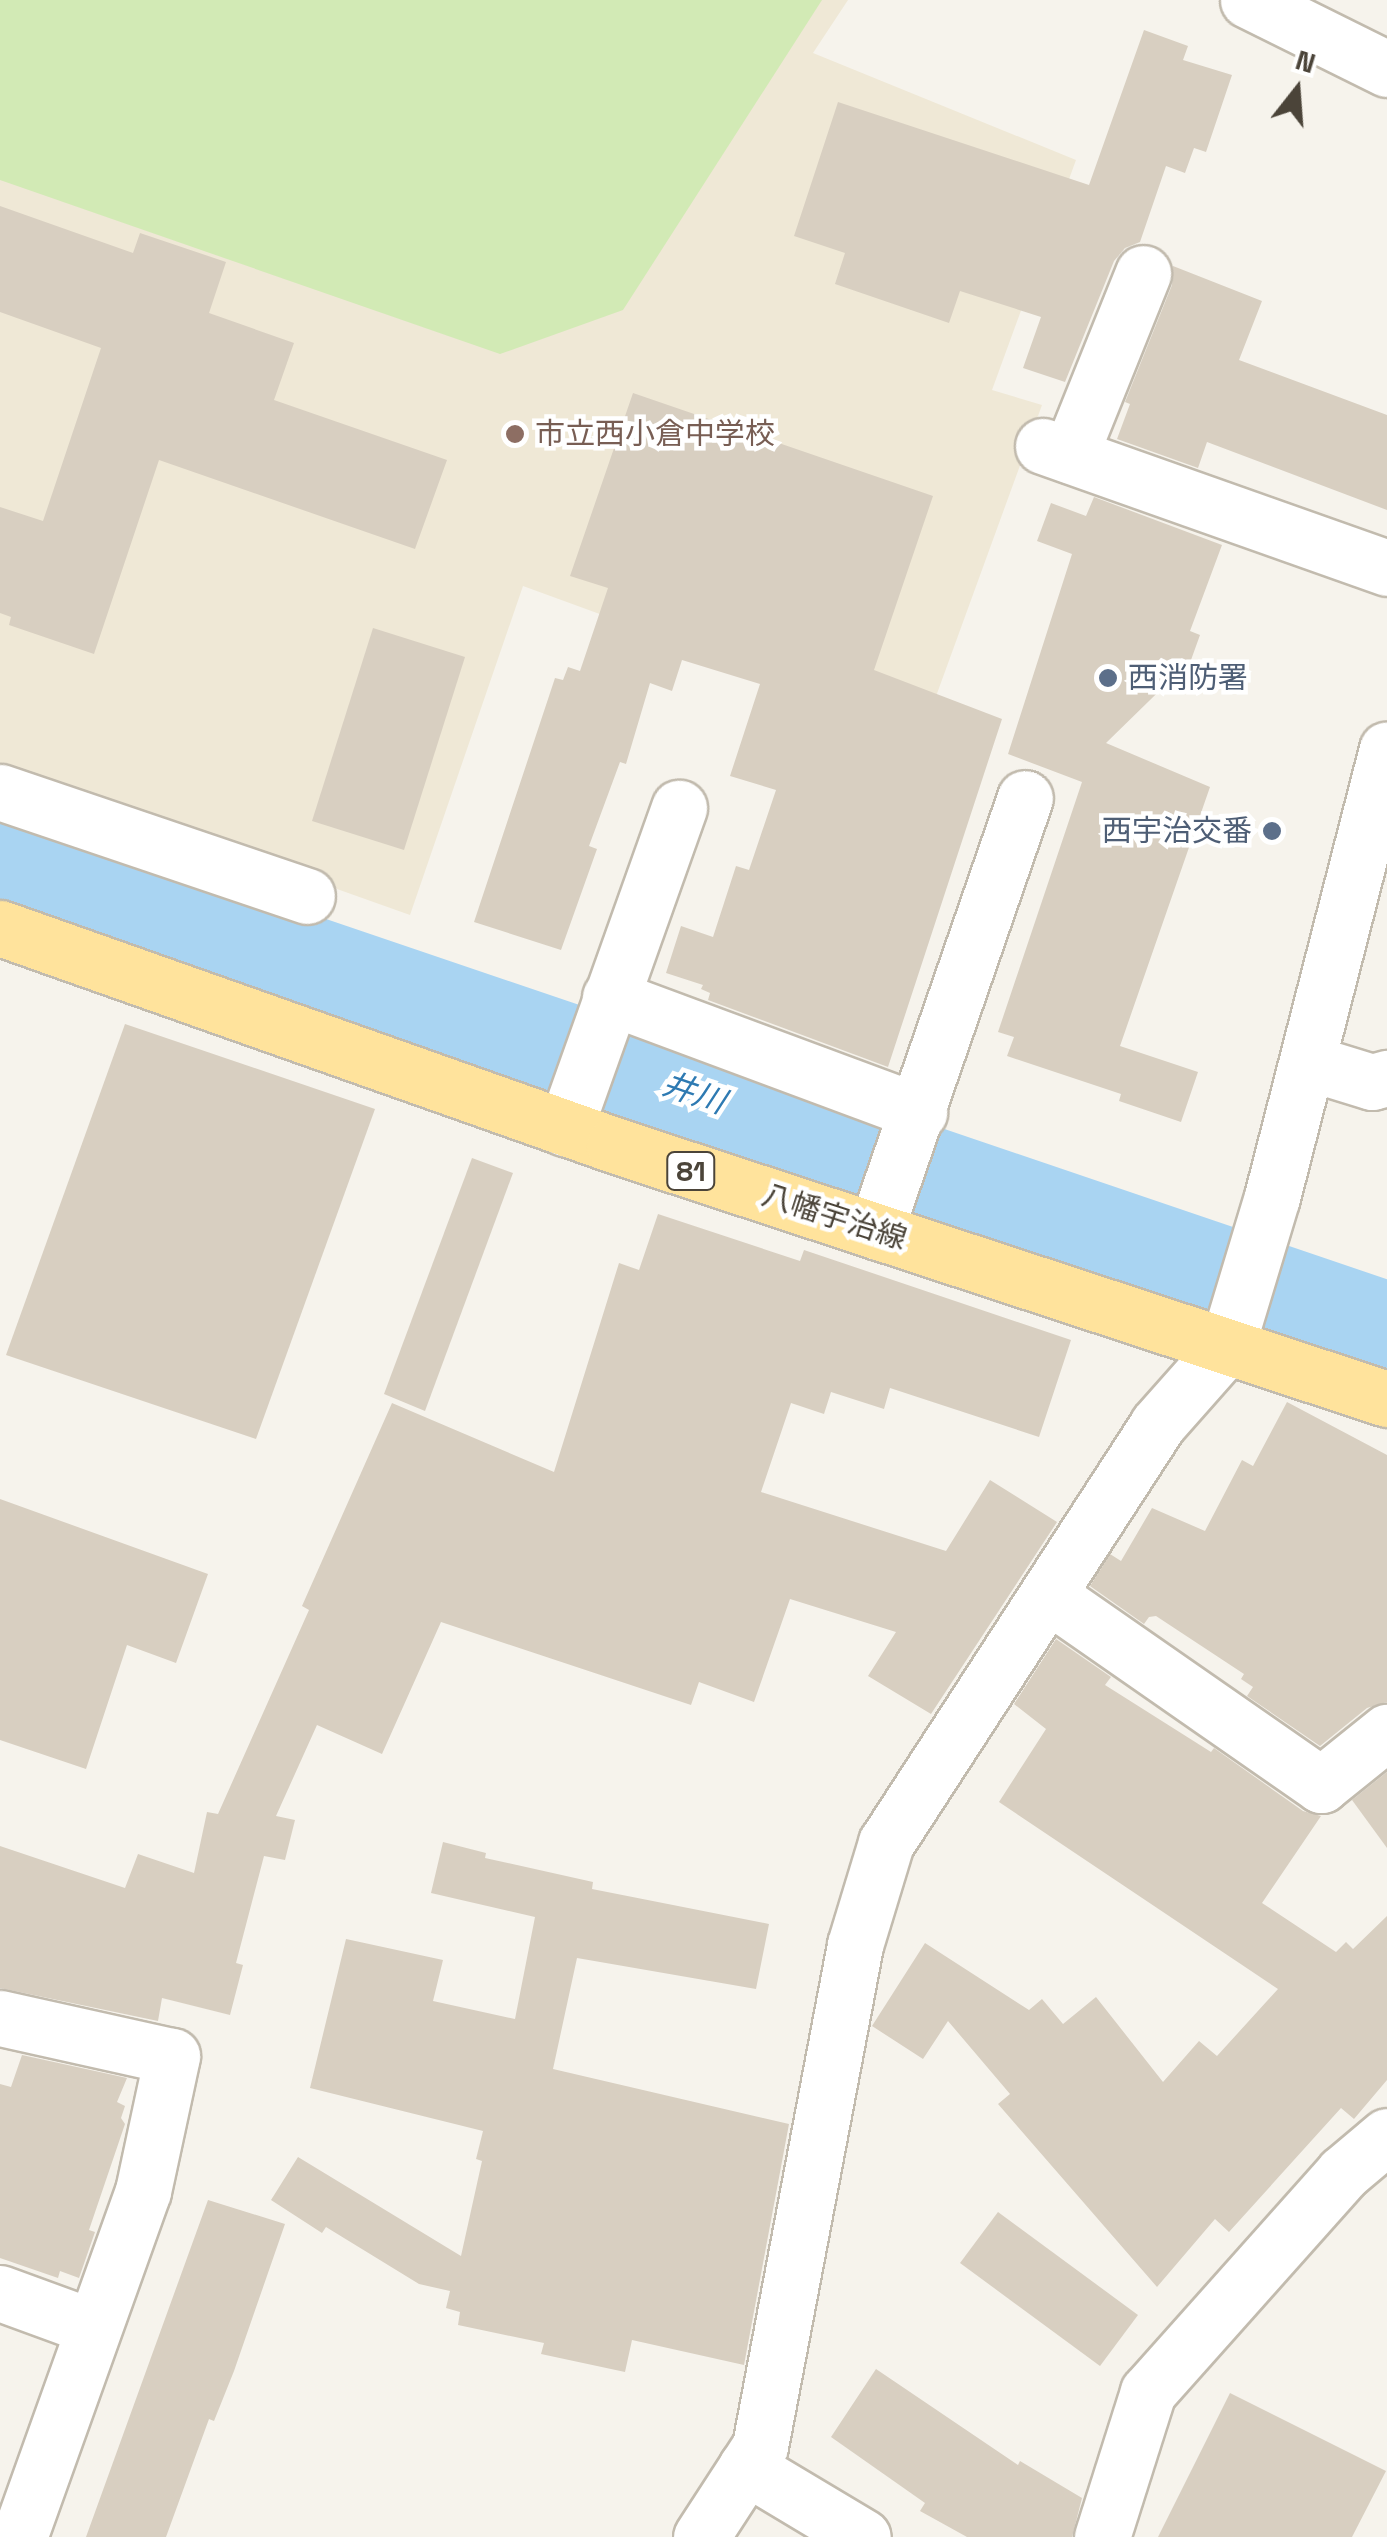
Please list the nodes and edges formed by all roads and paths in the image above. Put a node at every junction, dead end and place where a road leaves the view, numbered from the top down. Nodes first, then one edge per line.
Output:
1 (1248, 0) edge
2 (1387, 69) edge
3 (1143, 274) dead end
4 (1387, 568) edge
5 (1387, 750) edge
6 (0, 792) edge
7 (1026, 798) dead end
8 (679, 808) dead end
9 (307, 896) dead end
10 (0, 928) edge
11 (608, 1005) junction
12 (1307, 1062) junction
13 (1387, 1078) edge
14 (572, 1108) junction
15 (917, 1118) junction
16 (882, 1211) junction
17 (1228, 1344) junction
18 (1387, 1400) edge
19 (1048, 1595) junction
20 (1387, 1732) edge
21 (0, 2018) edge
22 (1387, 2136) edge
23 (0, 2292) edge
24 (93, 2327) junction
25 (746, 2466) junction
26 (15, 2523) edge
27 (700, 2537) edge
28 (862, 2537) edge
29 (1102, 2537) edge

1 - 2 street
3 - 4 street
5 - 12 street
6 - 9 street
7 - 15 street
8 - 11 street
10 - 14 main road, 八幡宇治線 / 81
11 - 14 street
11 - 15 street
12 - 13 street
12 - 17 street
14 - 16 main road, 八幡宇治線 / 81
15 - 16 street
16 - 17 main road, 八幡宇治線 / 81
17 - 18 main road, 八幡宇治線 / 81
17 - 19 street
19 - 20 street
19 - 25 street
21 - 24 street
22 - 29 street
23 - 24 street
24 - 26 street
25 - 27 street
25 - 28 street

